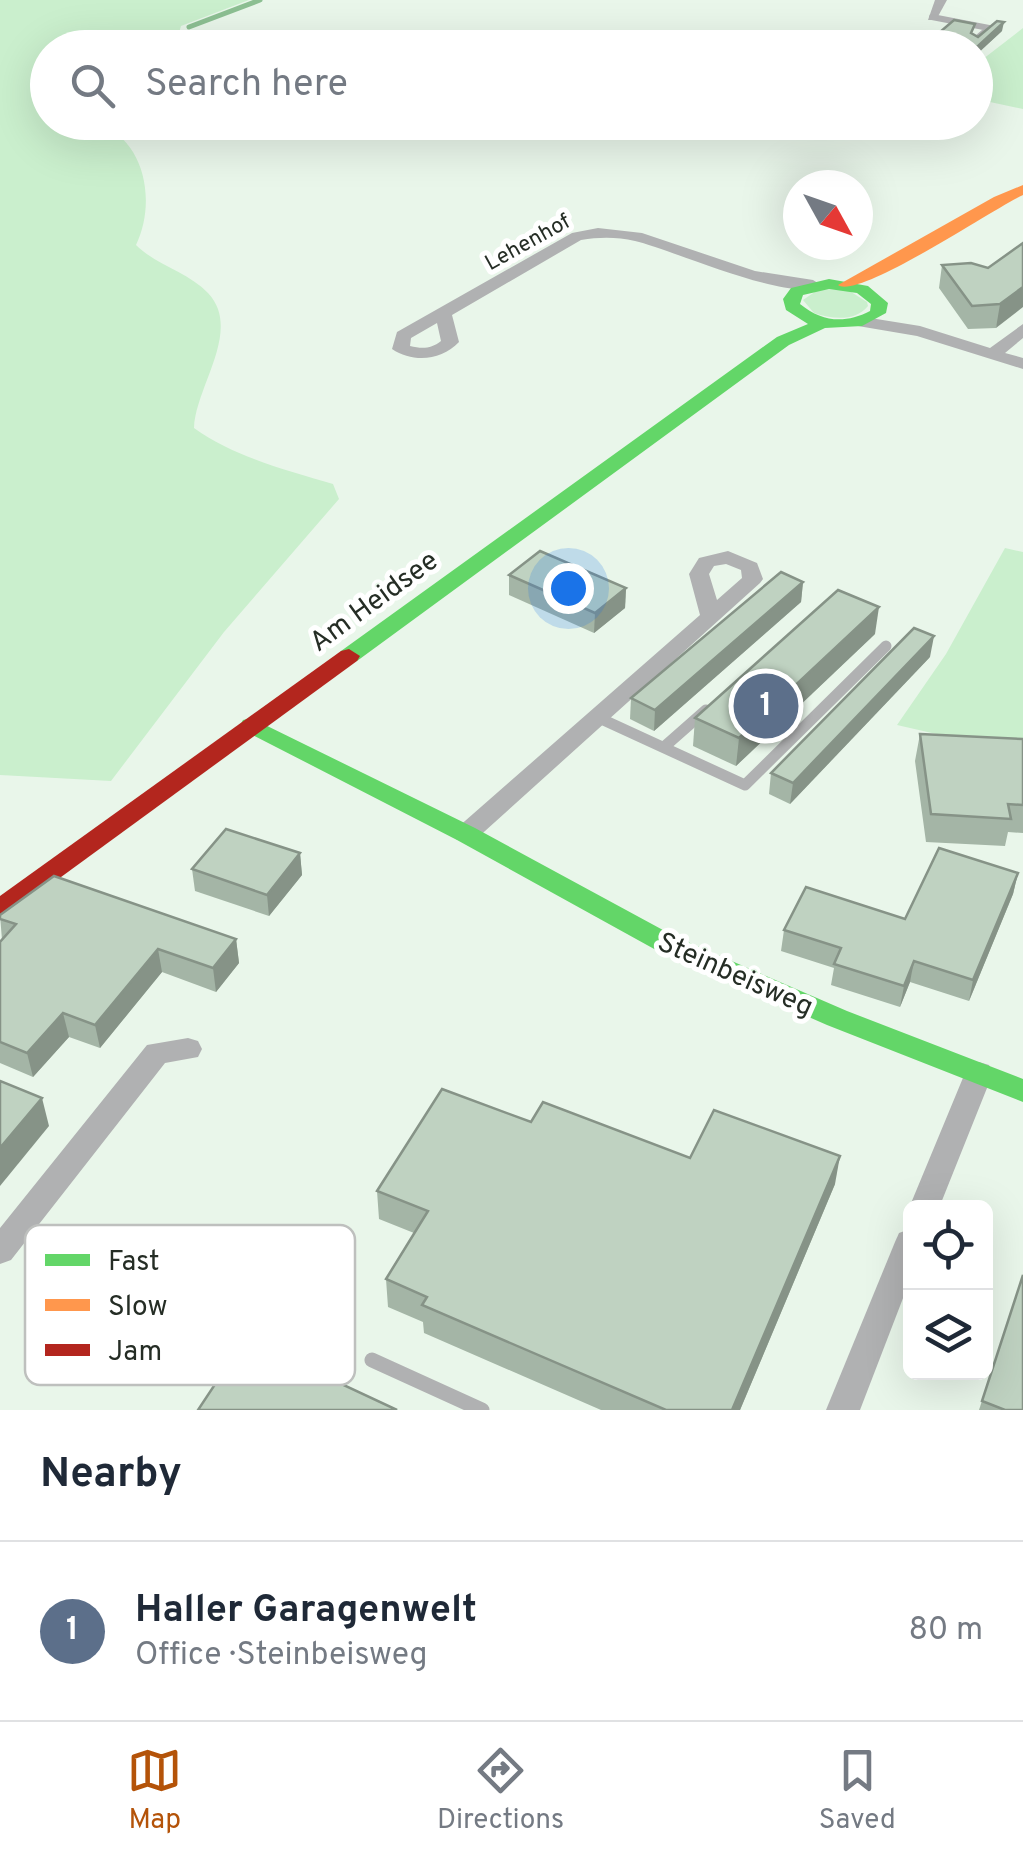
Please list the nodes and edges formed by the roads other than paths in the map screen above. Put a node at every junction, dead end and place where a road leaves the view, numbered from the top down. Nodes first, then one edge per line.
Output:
1 (941, 0) edge
2 (932, 17) joint
3 (986, 30) edge
4 (1023, 189) edge
5 (888, 270) junction
6 (752, 276) junction
7 (813, 285) junction
8 (846, 285) junction
9 (794, 306) junction
10 (871, 308) junction
11 (444, 314) dead end
12 (824, 324) junction
13 (1023, 329) edge
14 (782, 341) junction
15 (993, 354) junction
16 (1023, 364) edge
17 (711, 616) dead end
18 (886, 646) dead end
19 (719, 698) edge
20 (597, 717) junction
21 (251, 725) junction
22 (664, 748) junction
23 (466, 834) junction
24 (0, 909) edge
25 (188, 1049) dead end
26 (978, 1073) junction
27 (1021, 1084) edge
28 (927, 1200) edge
29 (0, 1251) edge
30 (903, 1260) edge
31 (372, 1360) dead end
32 (482, 1410) edge
33 (843, 1410) edge

1 - 2 street
2 - 3 lane
4 - 5 main road
5 - 8 main road
5 - 10 main road
6 - 7 street, Lehenhof
6 - 9 street, Lehenhof
6 - 11 street, Lehenhof
7 - 8 main road
7 - 9 main road
8 - 10 main road
9 - 12 main road
9 - 14 main road, Am Heidsee
10 - 12 main road
10 - 15 street
12 - 14 main road, Am Heidsee
13 - 15 street
14 - 21 main road, Am Heidsee
15 - 16 street
17 - 20 street
18 - 22 lane
19 - 22 lane
20 - 22 lane
20 - 23 street
21 - 23 main road, Steinbeisweg
21 - 24 main road, Am Heidsee
23 - 26 main road, Steinbeisweg
25 - 29 street
26 - 27 main road, Steinbeisweg
26 - 28 street
30 - 33 street
31 - 32 lane

